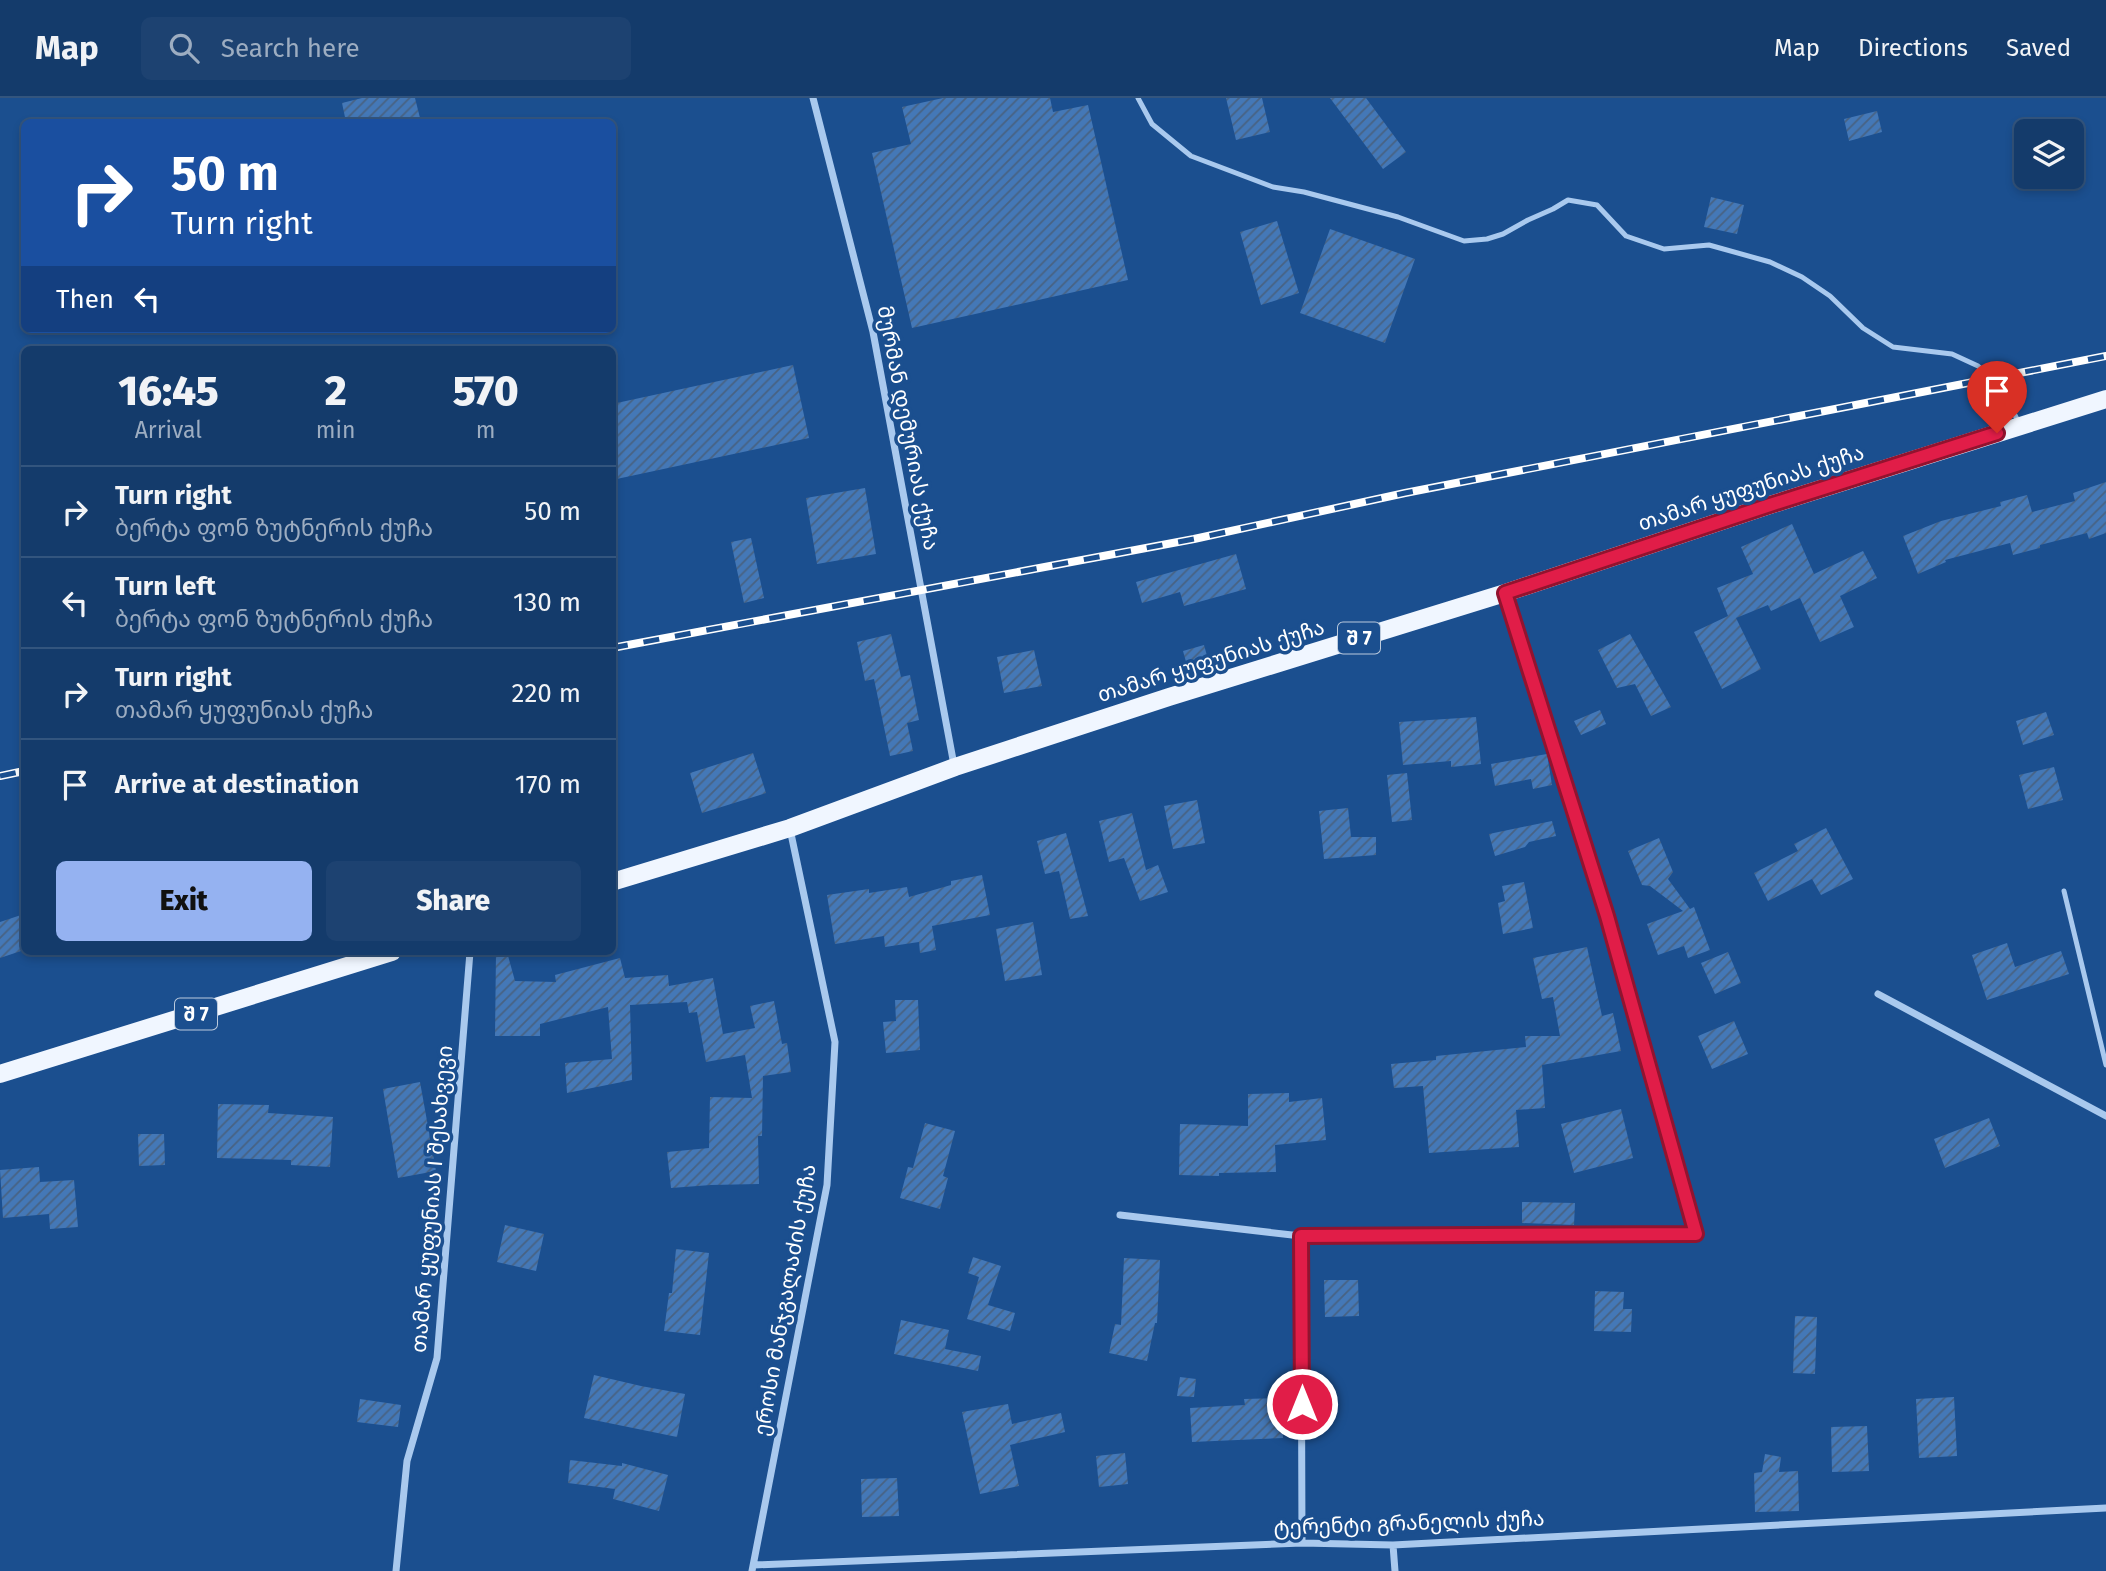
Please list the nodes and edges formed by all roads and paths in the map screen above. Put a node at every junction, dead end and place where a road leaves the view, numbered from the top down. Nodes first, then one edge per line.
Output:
1 (813, 98) edge
2 (1138, 98) edge
3 (2106, 399) edge
4 (2020, 426) junction
5 (1505, 593) junction
6 (955, 767) junction
7 (790, 828) junction
8 (616, 881) edge
9 (2064, 891) dead end
10 (382, 955) edge
11 (470, 955) edge
12 (1878, 994) dead end
13 (2106, 1065) edge
14 (0, 1074) edge
15 (2106, 1116) edge
16 (1120, 1215) dead end
17 (1301, 1236) junction
18 (2106, 1508) edge
19 (1303, 1543) junction
20 (1393, 1545) junction
21 (753, 1568) edge
22 (397, 1571) edge
23 (1395, 1571) edge

1 - 6 street, მურმან დემურიას ქუჩა
2 - 4 lane
3 - 4 main road, თამარ ყუფუნიას ქუჩა / შ 7
4 - 5 main road, თამარ ყუფუნიას ქუჩა / შ 7
5 - 6 main road, თამარ ყუფუნიას ქუჩა / შ 7
5 - 17 street
6 - 7 main road, თამარ ყუფუნიას ქუჩა / შ 7
7 - 8 main road, თამარ ყუფუნიას ქუჩა / შ 7
7 - 21 street, ეროსი მანჯგალაძის ქუჩა
9 - 13 lane
10 - 14 main road, შ 7
11 - 22 street, თამარ ყუფუნიას I შესახვევი
12 - 15 street
16 - 17 street
17 - 19 street
18 - 20 street, ტერენტი გრანელის ქუჩა
19 - 20 street, ტერენტი გრანელის ქუჩა
19 - 21 street, ტერენტი გრანელის ქუჩა
20 - 23 street

